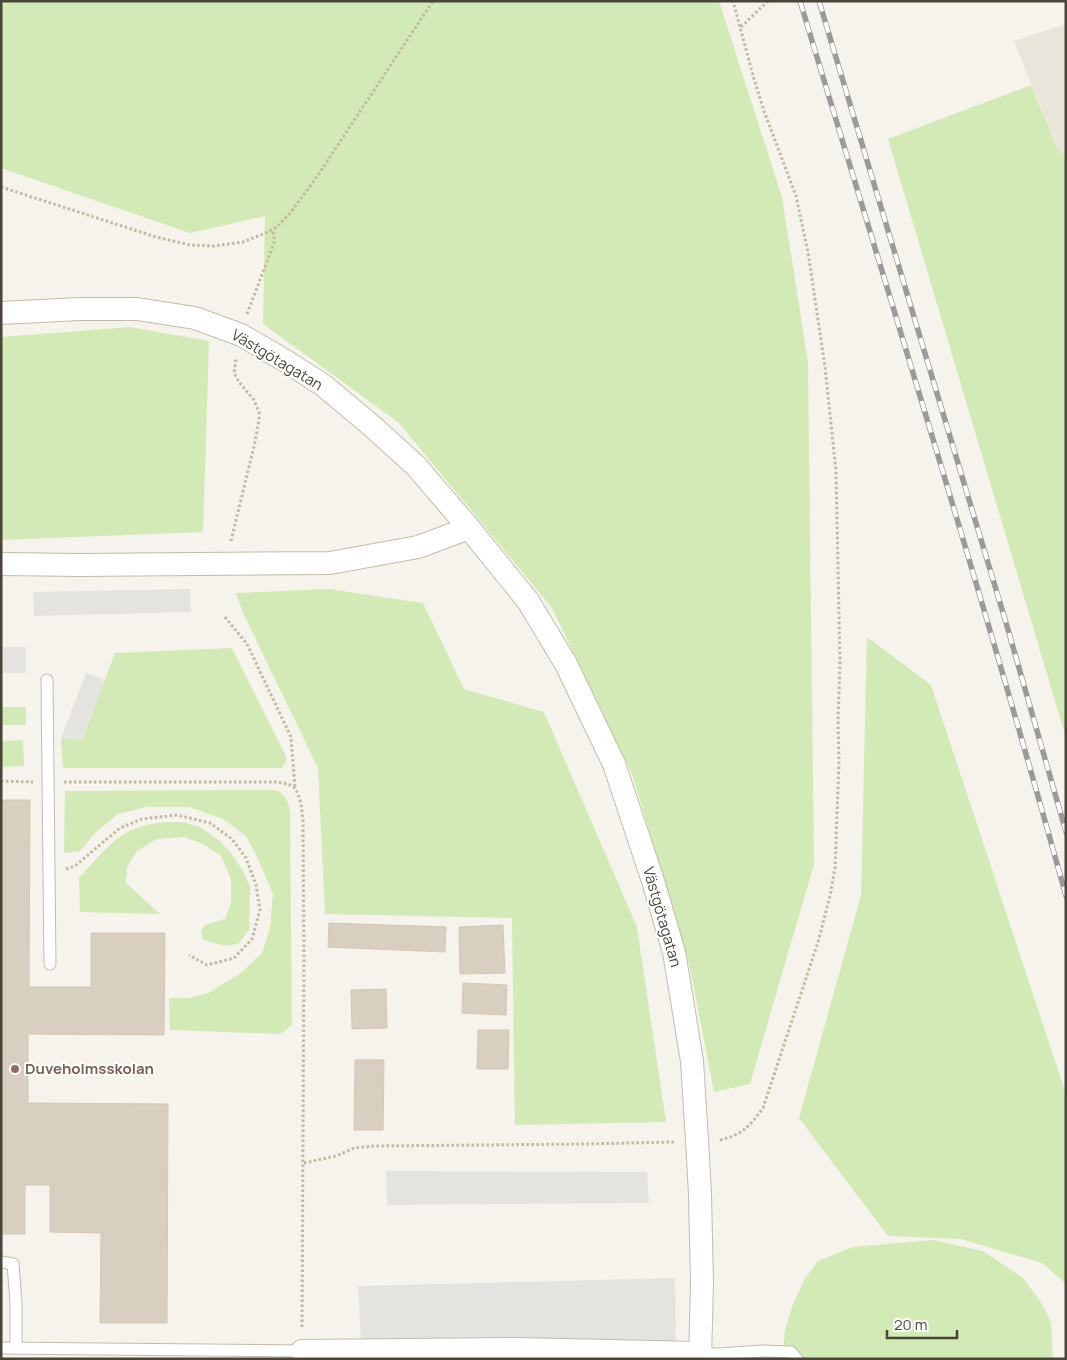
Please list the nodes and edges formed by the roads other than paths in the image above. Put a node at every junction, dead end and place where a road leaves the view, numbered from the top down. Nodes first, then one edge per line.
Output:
1 (1, 313) edge
2 (469, 528) junction
3 (1, 564) edge
4 (47, 680) dead end
5 (50, 964) dead end
6 (1, 1262) edge
7 (1, 1348) edge
8 (16, 1348) junction
9 (302, 1351) joint
10 (700, 1356) edge
11 (797, 1359) edge

1 - 2 street, Västgötagatan
2 - 3 street
2 - 10 street, Västgötagatan
4 - 5 lane
6 - 8 lane
7 - 8 lane
8 - 9 lane
9 - 10 street
10 - 11 lane

